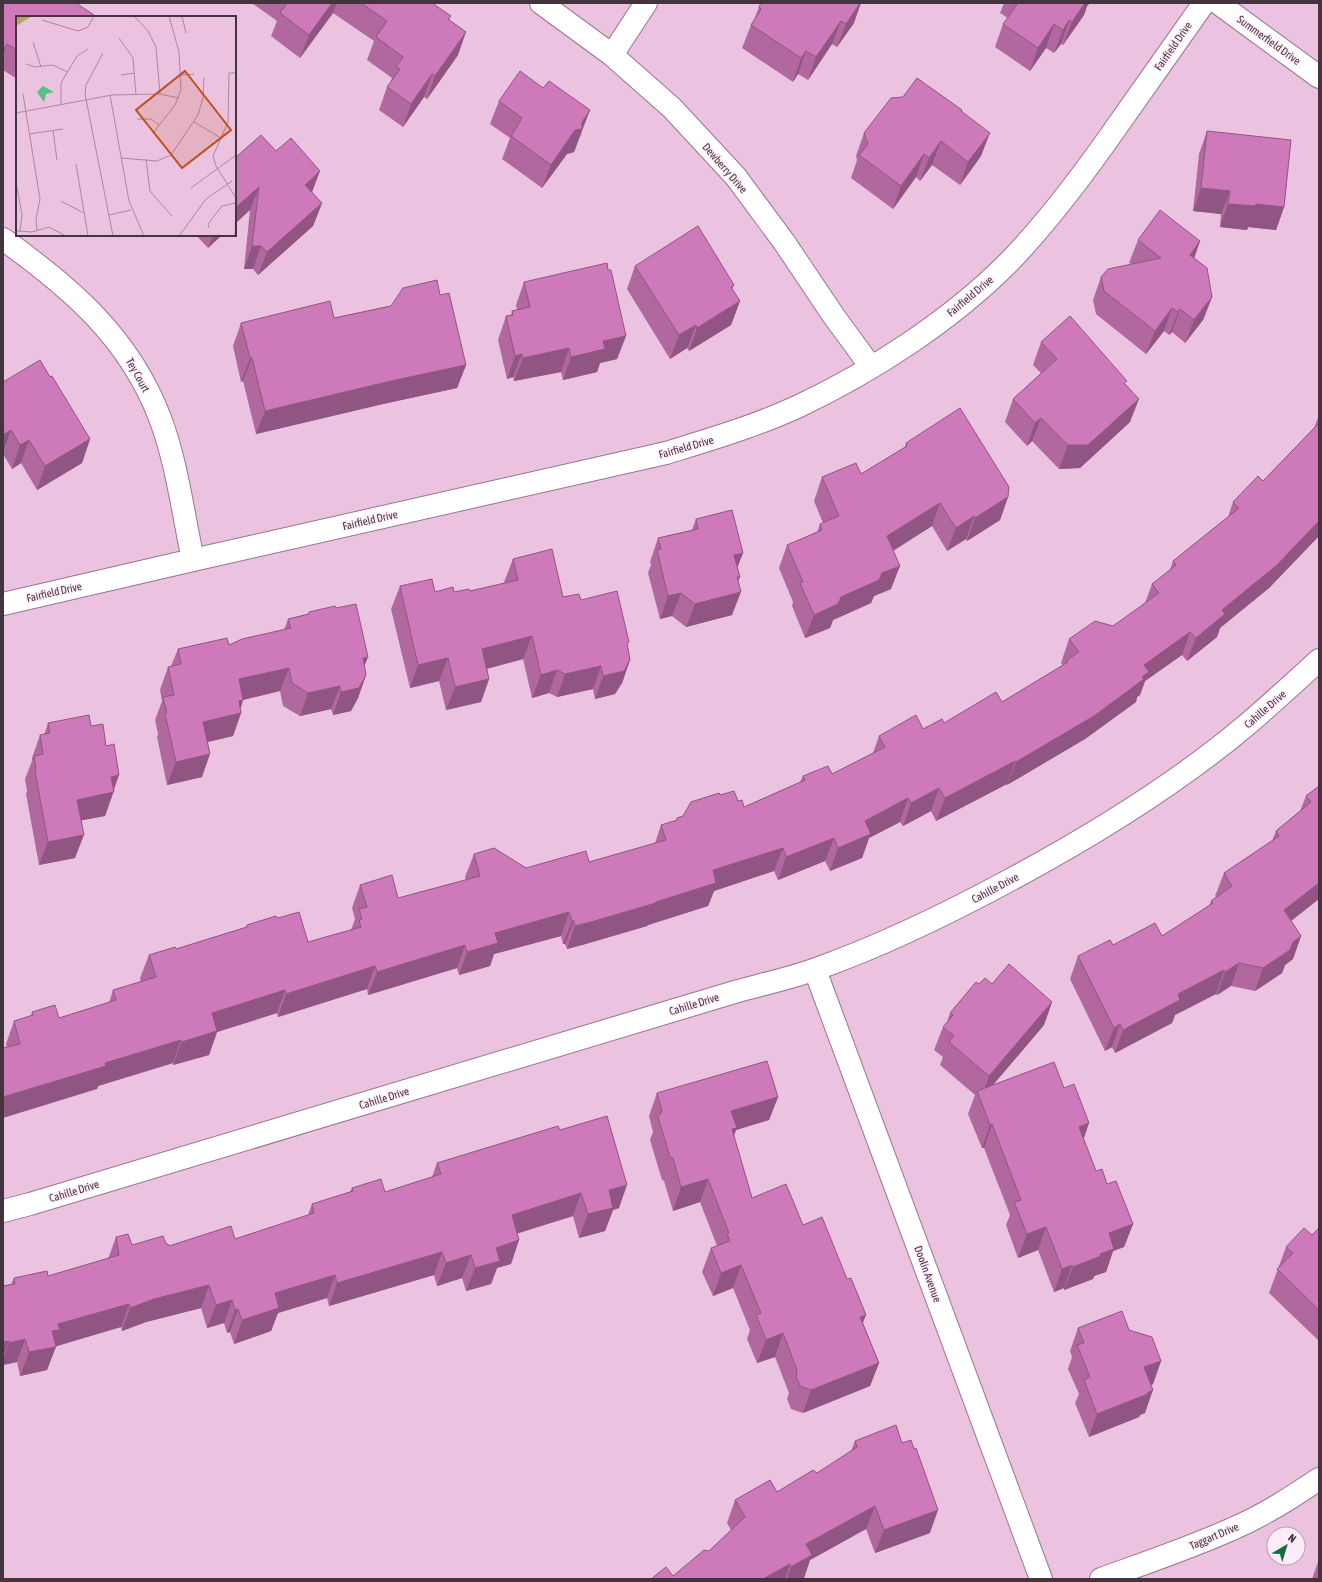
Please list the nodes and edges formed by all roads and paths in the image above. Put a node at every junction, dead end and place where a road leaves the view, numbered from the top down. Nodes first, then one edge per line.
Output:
1 (542, 3) edge
2 (646, 3) edge
3 (1204, 3) edge
4 (1218, 3) edge
5 (612, 54) junction
6 (1319, 77) edge
7 (3, 239) edge
8 (871, 367) junction
9 (193, 560) junction
10 (3, 604) edge
11 (1319, 660) edge
12 (815, 970) junction
13 (3, 1211) edge
14 (1319, 1479) edge
15 (1041, 1579) edge
16 (1101, 1579) edge

1 - 5 street, Dewberry Drive
2 - 5 street
3 - 8 street, Fairfield Drive
4 - 6 street, Summerfield Drive
5 - 8 street, Dewberry Drive
7 - 9 street, Tey Court
8 - 9 street, Fairfield Drive
9 - 10 street, Fairfield Drive
11 - 12 street, Cahille Drive
12 - 13 street, Cahille Drive
12 - 15 street, Doolin Avenue
14 - 16 street, Taggart Drive

